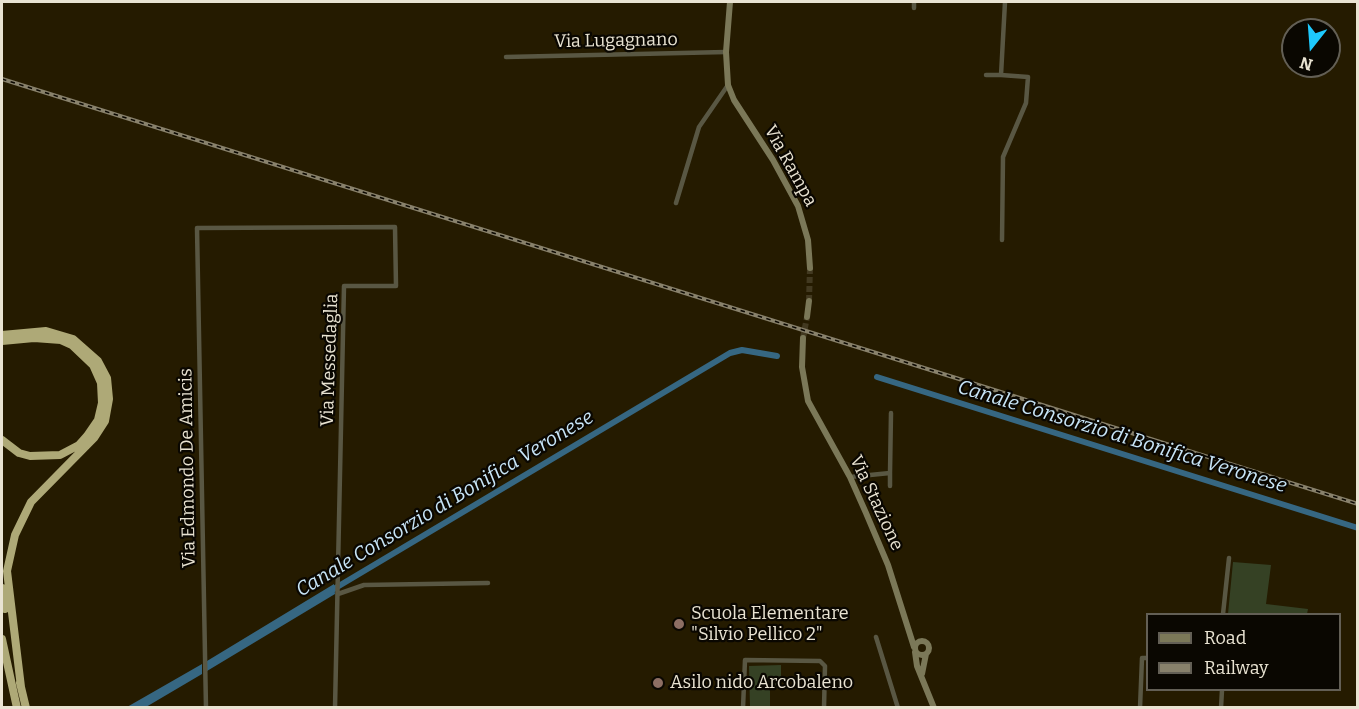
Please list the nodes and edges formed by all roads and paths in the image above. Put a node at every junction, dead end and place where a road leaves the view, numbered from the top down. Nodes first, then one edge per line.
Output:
1 (730, 2) edge
2 (1005, 2) edge
3 (726, 52) junction
4 (506, 57) dead end
5 (986, 75) dead end
6 (1000, 75) junction
7 (728, 85) junction
8 (676, 203) dead end
9 (197, 228) joint
10 (1002, 240) dead end
11 (810, 268) tunnel mouth
12 (809, 301) tunnel mouth
13 (807, 317) tunnel mouth
14 (2, 335) edge
15 (803, 338) tunnel mouth
16 (2, 341) edge
17 (891, 413) dead end
18 (2, 440) edge
19 (890, 473) junction
20 (850, 477) junction
21 (890, 486) dead end
22 (1229, 558) dead end
23 (488, 583) dead end
24 (2, 588) edge
25 (338, 594) junction
26 (1224, 613) edge
27 (906, 621) junction
28 (876, 638) dead end
29 (2, 639) edge
30 (922, 641) junction
31 (915, 649) junction
32 (926, 654) junction
33 (1145, 658) edge
34 (922, 678) junction
35 (21, 687) junction
36 (1222, 691) edge
37 (17, 708) edge
38 (26, 708) edge
39 (206, 708) edge
40 (335, 708) edge
41 (743, 708) edge
42 (824, 708) edge
43 (898, 708) edge
44 (934, 708) edge
45 (1140, 708) edge
46 (1221, 708) edge

1 - 3 street, Via Rampa
2 - 6 street
3 - 4 street, Via Lugagnano
3 - 7 street, Via Rampa
5 - 6 street
6 - 10 street
7 - 8 street
7 - 11 street, Via Rampa
9 - 25 street, Via Messedaglia
9 - 39 street, Via Edmondo De Amicis
12 - 13 street
14 - 35 highway
15 - 20 street, Via Stazione
16 - 18 highway
17 - 19 street
19 - 20 street
19 - 21 street
20 - 27 street, Via Stazione
22 - 26 street
23 - 25 street
24 - 35 highway
25 - 40 street, Via Messedaglia
27 - 30 street, Via Stazione
27 - 31 street, Via Stazione
28 - 43 street
29 - 37 highway
30 - 31 street
30 - 32 street, Via Stazione
31 - 32 street
31 - 34 street, Via Stazione
32 - 34 street, Via Stazione
33 - 45 street
34 - 44 street, Via Stazione
35 - 38 highway
36 - 46 street
41 - 42 street

